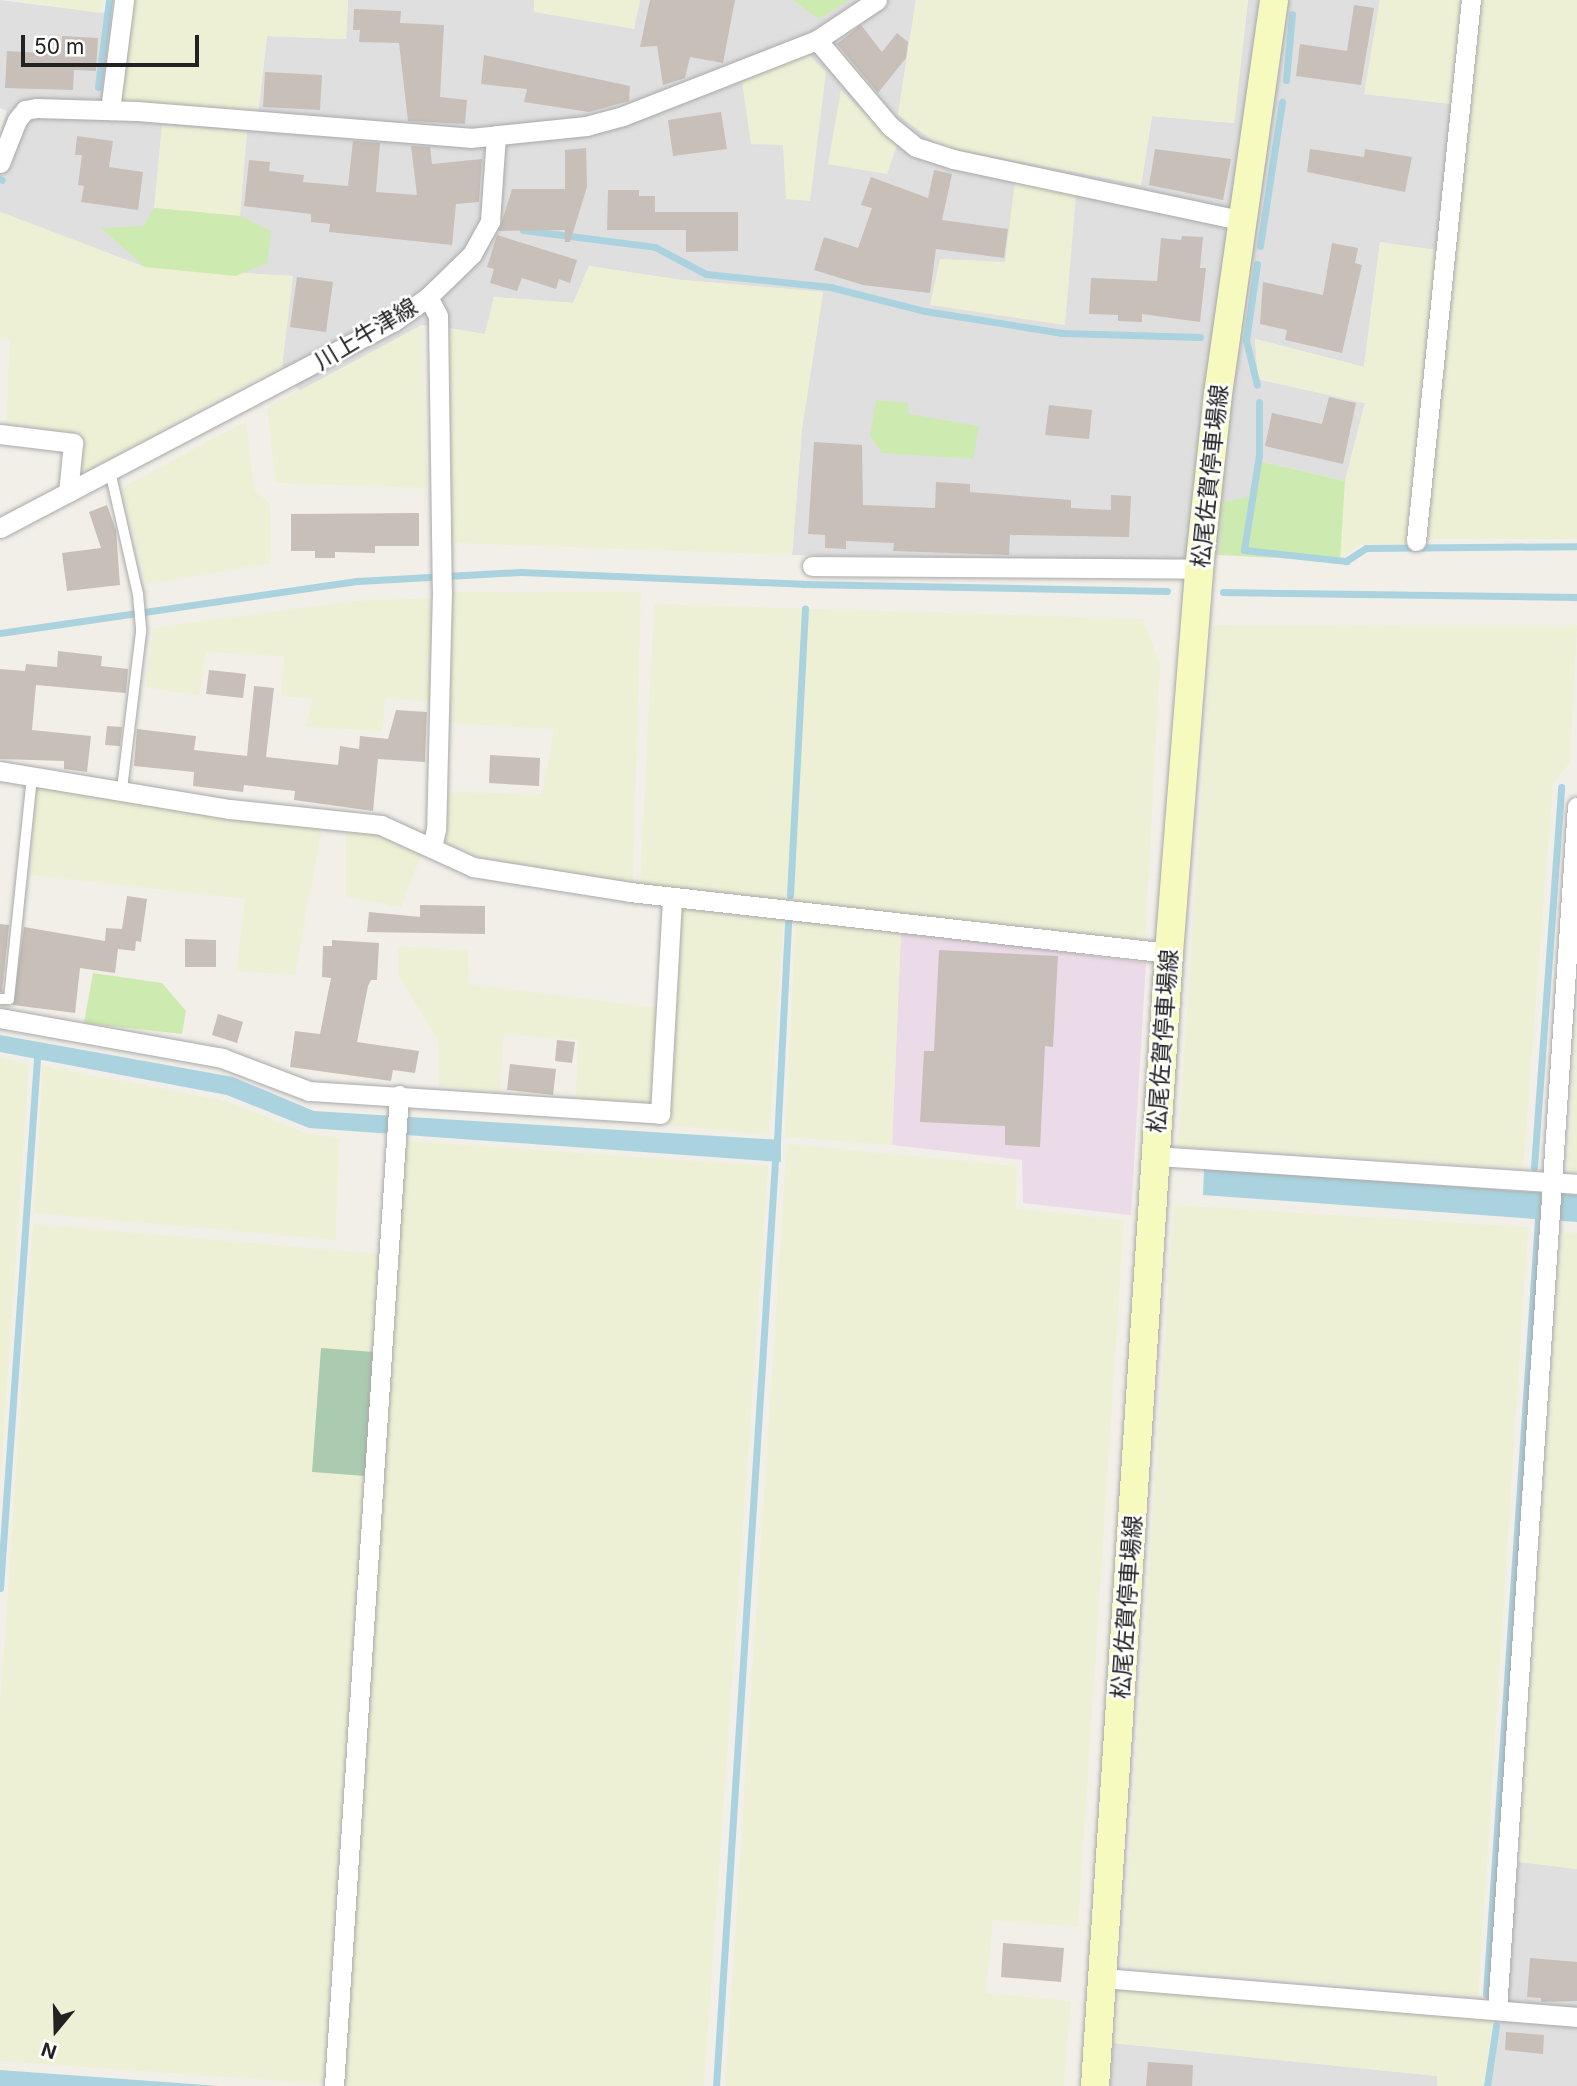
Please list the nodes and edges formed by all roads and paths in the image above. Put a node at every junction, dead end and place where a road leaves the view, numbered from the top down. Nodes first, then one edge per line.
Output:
1 (124, 0) edge
2 (877, 0) edge
3 (1274, 0) edge
4 (1471, 0) edge
5 (817, 40) junction
6 (110, 110) junction
7 (496, 135) junction
8 (0, 163) edge
9 (1244, 220) junction
10 (428, 297) junction
11 (0, 434) edge
12 (110, 471) junction
13 (68, 493) junction
14 (0, 528) edge
15 (1416, 541) dead end
16 (813, 566) dead end
17 (1199, 569) junction
18 (0, 771) edge
19 (32, 774) junction
20 (122, 790) junction
21 (1577, 807) edge
22 (432, 848) junction
23 (672, 898) junction
24 (1169, 953) junction
25 (0, 999) edge
26 (0, 1018) edge
27 (398, 1102) junction
28 (1156, 1156) junction
29 (1577, 1184) edge
30 (1555, 1185) junction
31 (1103, 1978) junction
32 (1497, 2010) junction
33 (1577, 2017) edge
34 (334, 2086) edge
35 (1095, 2086) edge

1 - 6 street
2 - 5 street
3 - 9 main road, 松尾佐賀停車場線
4 - 15 street
5 - 7 street
5 - 9 street
6 - 7 street
6 - 8 street
7 - 10 street, 川上牛津線
9 - 17 main road, 松尾佐賀停車場線
10 - 12 street, 川上牛津線
10 - 22 street
11 - 13 street
12 - 13 street, 川上牛津線
12 - 20 lane
13 - 14 street, 川上牛津線
16 - 17 street
17 - 24 main road, 松尾佐賀停車場線
18 - 19 street
19 - 20 street
19 - 25 lane
20 - 22 street
21 - 30 street
22 - 23 street
23 - 24 street
23 - 27 street
24 - 28 main road, 松尾佐賀停車場線
26 - 27 street
27 - 34 street
28 - 30 street
28 - 31 main road, 松尾佐賀停車場線
29 - 30 street
30 - 32 street
31 - 32 street
31 - 35 main road, 松尾佐賀停車場線
32 - 33 street

